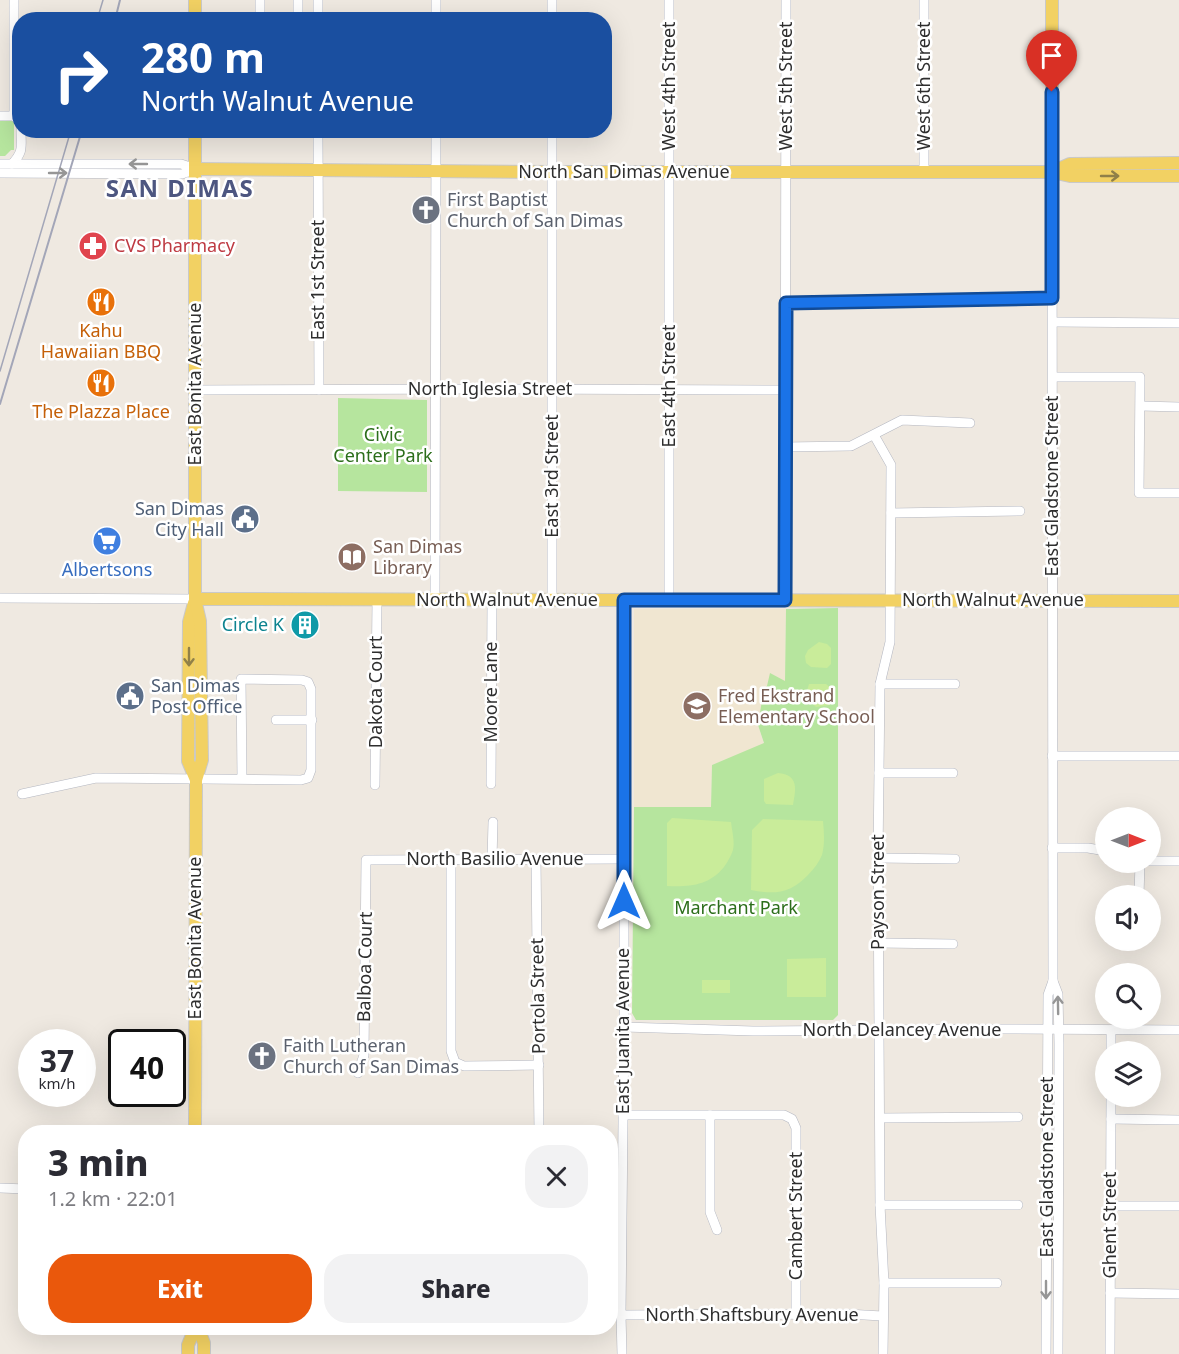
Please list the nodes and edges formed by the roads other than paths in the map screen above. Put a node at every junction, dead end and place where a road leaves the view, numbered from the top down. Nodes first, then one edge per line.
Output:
1 (669, 0) edge
2 (786, 0) edge
3 (924, 0) edge
4 (1052, 0) edge
5 (21, 138) edge
6 (195, 138) edge
7 (318, 138) edge
8 (436, 138) edge
9 (552, 138) edge
10 (1179, 163) edge
11 (0, 164) edge
12 (12, 164) junction
13 (196, 169) junction
14 (318, 170) junction
15 (436, 170) junction
16 (552, 172) junction
17 (670, 172) junction
18 (786, 172) junction
19 (924, 172) junction
20 (1052, 172) junction
21 (0, 173) edge
22 (1179, 176) edge
23 (1052, 298) junction
24 (786, 303) junction
25 (1053, 322) junction
26 (1179, 323) edge
27 (1053, 377) junction
28 (435, 389) junction
29 (552, 389) junction
30 (669, 389) junction
31 (195, 390) junction
32 (319, 390) junction
33 (785, 390) junction
34 (1141, 406) junction
35 (1179, 406) edge
36 (970, 423) dead end
37 (874, 435) junction
38 (785, 447) junction
39 (1179, 493) edge
40 (1020, 511) dead end
41 (891, 513) junction
42 (0, 598) edge
43 (195, 599) junction
44 (377, 600) junction
45 (435, 600) junction
46 (492, 600) junction
47 (552, 600) junction
48 (624, 600) junction
49 (669, 600) junction
50 (785, 600) junction
51 (891, 600) junction
52 (1052, 600) junction
53 (1179, 601) edge
54 (880, 684) junction
55 (955, 684) dead end
56 (276, 720) dead end
57 (312, 720) junction
58 (1052, 756) junction
59 (1179, 756) edge
60 (879, 773) junction
61 (953, 773) dead end
62 (242, 779) junction
63 (196, 780) junction
64 (491, 784) dead end
65 (375, 785) dead end
66 (22, 794) dead end
67 (493, 822) dead end
68 (1052, 848) junction
69 (1095, 849) edge
70 (878, 858) junction
71 (452, 859) junction
72 (492, 859) junction
73 (536, 859) junction
74 (624, 859) junction
75 (955, 859) dead end
76 (366, 860) joint
77 (1161, 861) edge
78 (1179, 861) edge
79 (879, 943) junction
80 (953, 944) dead end
81 (1053, 981) junction
82 (624, 1027) junction
83 (879, 1029) junction
84 (1047, 1029) junction
85 (1058, 1029) junction
86 (1112, 1030) junction
87 (1179, 1030) edge
88 (1112, 1041) edge
89 (539, 1065) junction
90 (358, 1073) dead end
91 (1111, 1107) edge
92 (623, 1115) junction
93 (710, 1115) junction
94 (1018, 1117) dead end
95 (880, 1118) junction
96 (1110, 1119) junction
97 (1179, 1120) edge
98 (195, 1125) edge
99 (539, 1125) edge
100 (0, 1188) edge
101 (18, 1189) edge
102 (618, 1197) edge
103 (622, 1197) junction
104 (880, 1205) junction
105 (1018, 1205) dead end
106 (1110, 1206) junction
107 (1179, 1206) edge
108 (717, 1230) dead end
109 (884, 1283) junction
110 (997, 1283) dead end
111 (1110, 1293) junction
112 (1179, 1294) edge
113 (796, 1315) junction
114 (621, 1316) junction
115 (882, 1316) junction
116 (193, 1335) edge
117 (200, 1335) edge
118 (188, 1354) edge
119 (204, 1354) edge
120 (622, 1354) edge
121 (883, 1354) edge
122 (1046, 1354) edge
123 (1058, 1354) edge
124 (1110, 1354) edge

1 - 17 street, West 4th Street
2 - 18 street, West 5th Street
3 - 19 street, West 6th Street
4 - 20 main road
5 - 12 street
6 - 13 main road, East Bonita Avenue
7 - 14 street, East 1st Street
8 - 15 street
9 - 16 street, East 3rd Street
10 - 20 main road, North San Dimas Avenue
11 - 12 street
13 -> 12 street
13 - 14 main road, North San Dimas Avenue
21 -> 13 street
13 - 31 main road, East Bonita Avenue
14 - 15 main road, North San Dimas Avenue
14 - 32 street, East 1st Street
15 - 16 main road, North San Dimas Avenue
15 - 28 street
16 - 17 main road, North San Dimas Avenue
16 - 29 street, East 3rd Street
17 - 18 main road, North San Dimas Avenue
17 - 30 street, East 4th Street
18 - 19 main road, North San Dimas Avenue
18 - 24 street, West 5th Street
19 - 20 main road, North San Dimas Avenue
20 -> 22 main road, North San Dimas Avenue
20 - 23 street, East Gladstone Street
23 - 24 street
23 - 25 street, East Gladstone Street
24 - 33 street, West 5th Street
25 - 26 street
25 - 27 street, East Gladstone Street
27 - 34 street
27 - 52 street, East Gladstone Street
28 - 29 street, North Iglesia Street
28 - 32 street, North Iglesia Street
28 - 45 street
29 - 30 street, North Iglesia Street
29 - 47 street, East 3rd Street
30 - 33 street, North Iglesia Street
30 - 49 street, East 4th Street
31 - 32 street, North Iglesia Street
31 - 43 main road, East Bonita Avenue
33 - 38 street, West 5th Street
34 - 35 street
34 - 39 street
36 - 37 street
37 - 38 street
37 - 41 street, Payson Street
38 - 50 street, West 5th Street
40 - 41 street
41 - 51 street, Payson Street
42 - 43 street
43 - 44 main road, North Walnut Avenue
43 - 63 main road, East Bonita Avenue
44 - 45 main road, North Walnut Avenue
44 - 65 street, Dakota Court
45 - 46 main road, North Walnut Avenue
46 - 47 main road, North Walnut Avenue
46 - 64 street, Moore Lane
47 - 48 main road, North Walnut Avenue
48 - 49 main road, North Walnut Avenue
48 - 74 street, East Juanita Avenue
49 - 50 main road, North Walnut Avenue
50 - 51 main road, North Walnut Avenue
51 - 52 main road, North Walnut Avenue
51 - 54 street, Payson Street
52 - 53 main road, North Walnut Avenue
52 - 58 street, East Gladstone Street
54 - 55 street
54 - 60 street, Payson Street
56 - 57 street
57 - 62 street
57 - 62 street
58 - 59 street
58 - 68 street, East Gladstone Street
60 - 61 street
60 - 70 street, Payson Street
62 - 63 street
63 - 66 street
63 - 98 main road, East Bonita Avenue
67 - 72 street
68 - 69 street
68 - 81 street, East Gladstone Street
70 - 75 street
70 - 79 street, Payson Street
71 - 72 street, North Basilio Avenue
71 - 76 street, North Basilio Avenue
71 - 89 street
72 - 73 street, North Basilio Avenue
73 - 74 street, North Basilio Avenue
73 - 89 street, Portola Street
74 - 82 street, East Juanita Avenue
76 - 90 street, Balboa Court
77 - 78 street
79 - 80 street
79 - 83 street, Payson Street
81 - 84 street, East Gladstone Street
85 -> 81 street, East Gladstone Street
82 - 83 street, North Delancey Avenue
82 - 92 street, East Juanita Avenue
83 - 84 street, North Delancey Avenue
83 - 95 street, Payson Street
84 - 85 street, North Delancey Avenue
84 -> 122 street, East Gladstone Street
85 - 86 street, North Delancey Avenue
85 - 123 street, East Gladstone Street
86 - 87 street, North Delancey Avenue
86 - 88 street
89 - 99 street, Portola Street
91 - 96 street, Ghent Street
92 - 93 street
92 - 103 street, East Juanita Avenue
93 - 108 street
93 - 113 street, Cambert Street
94 - 95 street
95 - 104 street, Payson Street
96 - 97 street
96 - 106 street, Ghent Street
100 - 101 street
102 - 103 street
103 - 114 street, East Juanita Avenue
104 - 105 street
104 - 109 street, Payson Street
106 - 107 street
106 - 111 street, Ghent Street
109 - 110 street
109 - 115 street, Payson Street
111 - 112 street
111 - 124 street, Ghent Street
113 - 114 street, North Shaftsbury Avenue
113 - 115 street, North Shaftsbury Avenue
114 - 120 street, East Juanita Avenue
115 - 121 street, Payson Street
116 - 118 main road
117 - 119 main road

